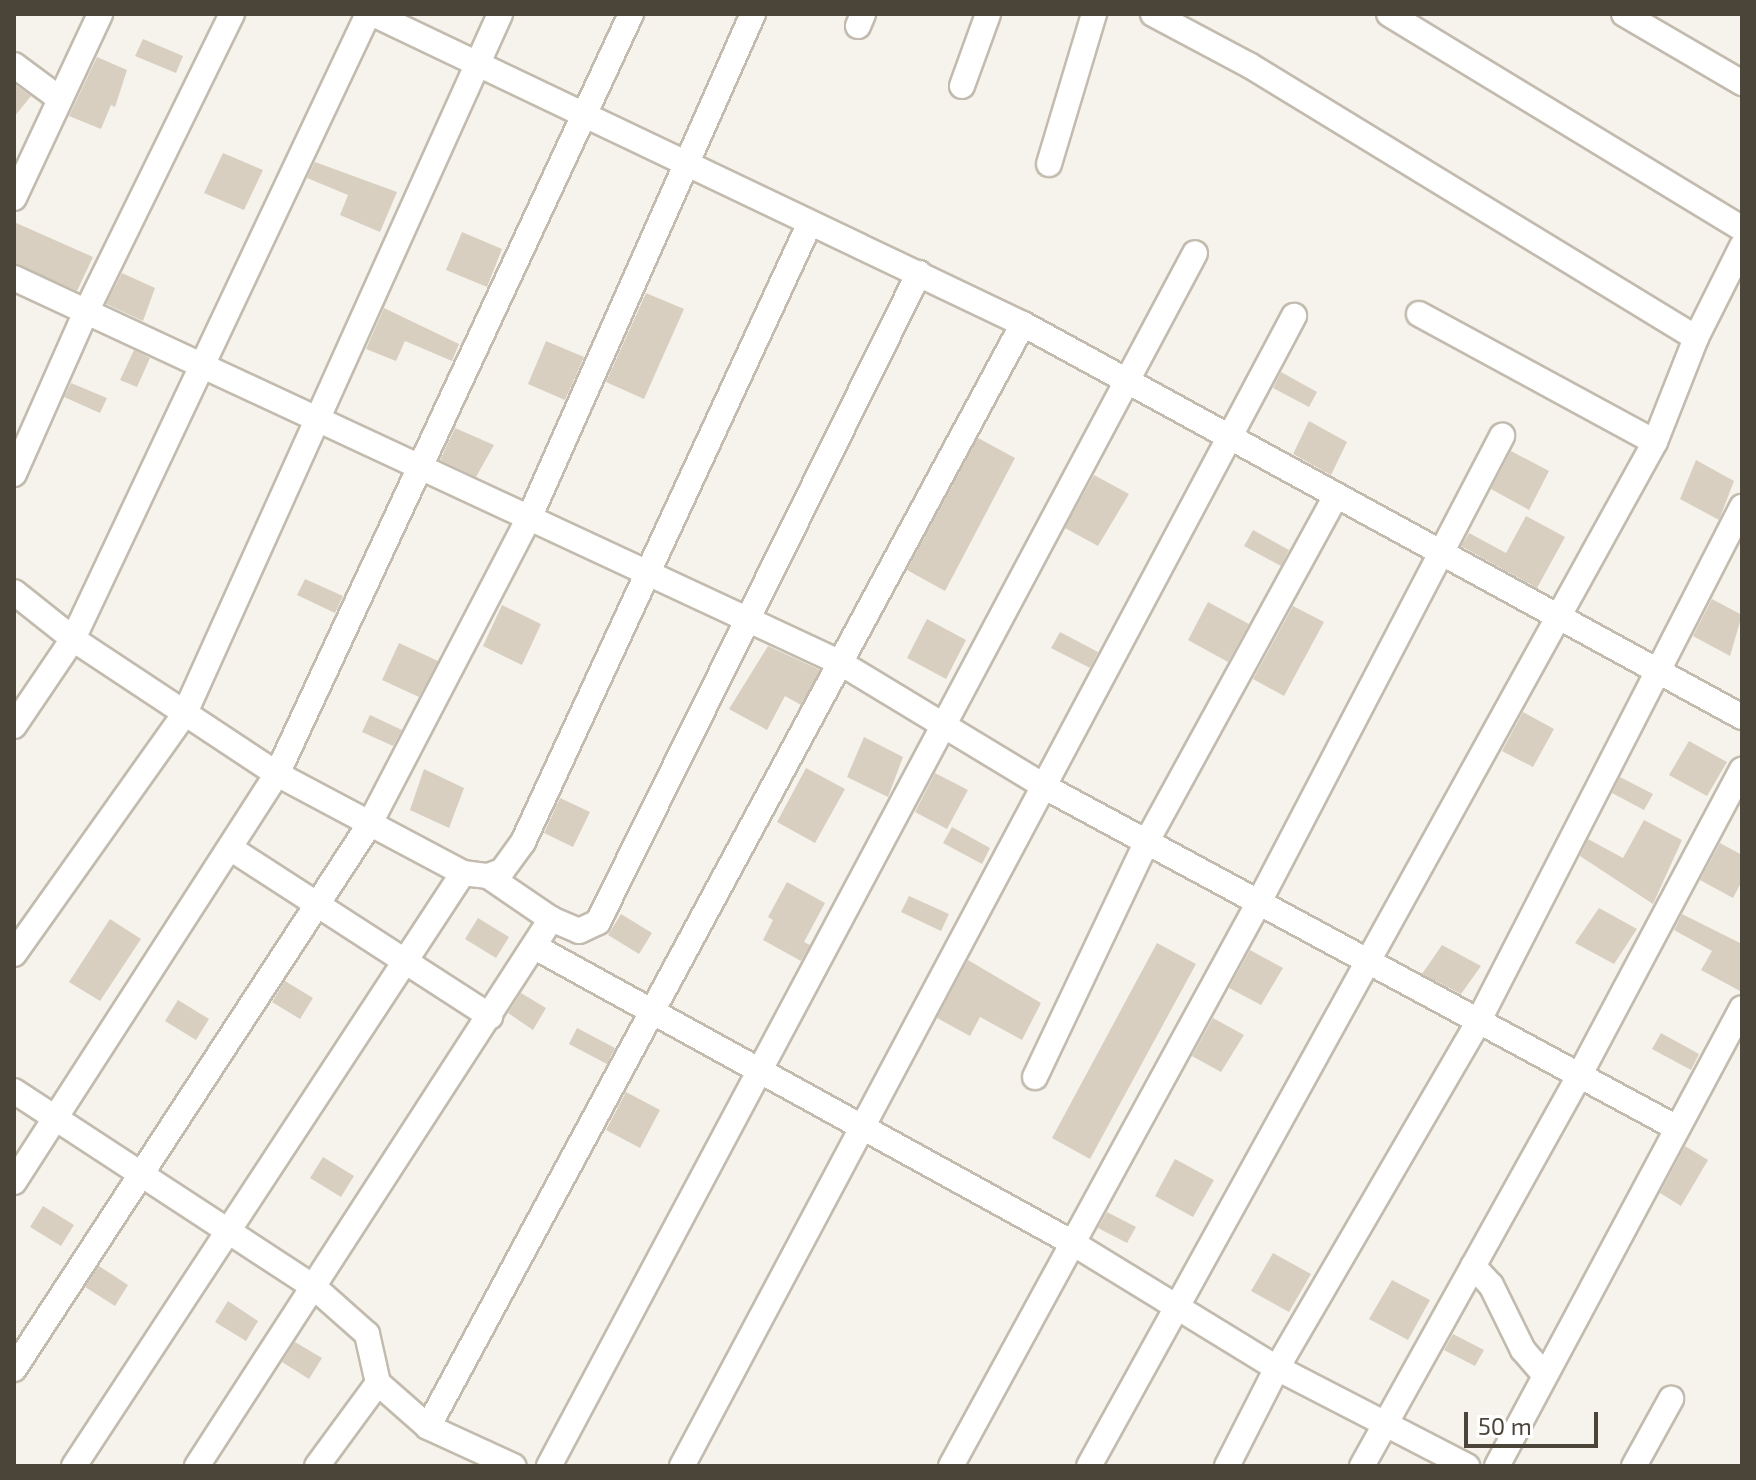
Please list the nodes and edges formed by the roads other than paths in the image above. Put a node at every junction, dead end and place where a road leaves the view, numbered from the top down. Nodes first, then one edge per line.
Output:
1 (100, 14) edge
2 (232, 14) edge
3 (370, 14) edge
4 (500, 14) edge
5 (631, 14) edge
6 (753, 14) edge
7 (988, 14) edge
8 (1094, 14) edge
9 (1153, 14) edge
10 (1389, 14) edge
11 (1624, 14) edge
12 (14, 65) edge
13 (475, 67) junction
14 (1742, 83) edge
15 (962, 86) dead end
16 (60, 99) junction
17 (580, 116) junction
18 (690, 162) junction
19 (1049, 164) dead end
20 (14, 198) edge
21 (810, 223) junction
22 (1742, 229) edge
23 (1742, 246) edge
24 (1195, 253) dead end
25 (919, 273) junction
26 (14, 278) edge
27 (85, 314) junction
28 (1419, 314) dead end
29 (1294, 316) dead end
30 (1023, 324) junction
31 (1696, 338) junction
32 (204, 367) junction
33 (1125, 383) junction
34 (314, 419) junction
35 (1502, 436) dead end
36 (1234, 438) junction
37 (1655, 442) junction
38 (423, 467) junction
39 (14, 474) edge
40 (1335, 498) junction
41 (1742, 507) edge
42 (530, 516) junction
43 (1436, 553) junction
44 (646, 573) junction
45 (14, 592) edge
46 (1556, 617) junction
47 (748, 618) junction
48 (73, 639) junction
49 (839, 662) junction
50 (1657, 669) junction
51 (184, 715) junction
52 (1742, 717) edge
53 (943, 723) junction
54 (14, 726) edge
55 (1742, 770) edge
56 (277, 774) junction
57 (1045, 787) junction
58 (369, 825) junction
59 (1147, 841) junction
60 (230, 848) junction
61 (463, 873) junction
62 (488, 876) junction
63 (319, 902) junction
64 (1259, 902) junction
65 (551, 919) junction
66 (535, 947) junction
67 (14, 954) edge
68 (406, 960) junction
69 (1370, 960) junction
70 (654, 1012) junction
71 (1741, 1014) edge
72 (490, 1016) junction
73 (1478, 1022) junction
74 (763, 1068) junction
75 (1579, 1076) junction
76 (1035, 1077) dead end
77 (14, 1091) edge
78 (56, 1118) junction
79 (860, 1126) junction
80 (1675, 1127) junction
81 (142, 1174) junction
82 (14, 1182) edge
83 (228, 1233) junction
84 (1071, 1242) junction
85 (1473, 1266) junction
86 (314, 1287) junction
87 (1179, 1305) junction
88 (1277, 1368) junction
89 (14, 1369) edge
90 (1544, 1374) junction
91 (378, 1383) junction
92 (1671, 1399) dead end
93 (1383, 1425) junction
94 (428, 1427) junction
95 (471, 1458) edge
96 (74, 1466) edge
97 (197, 1466) edge
98 (317, 1466) edge
99 (513, 1466) edge
100 (549, 1466) edge
101 (682, 1466) edge
102 (951, 1466) edge
103 (1089, 1466) edge
104 (1227, 1466) edge
105 (1362, 1466) edge
106 (1467, 1466) edge
107 (1497, 1466) edge
108 (1634, 1466) edge

1 - 16 street
2 - 27 street
3 - 13 street
3 - 32 street
4 - 13 street
5 - 17 street
6 - 18 street
7 - 15 street
8 - 19 street
9 - 31 street
10 - 22 street
11 - 14 street
12 - 16 street
13 - 17 street
13 - 34 street
16 - 20 street
17 - 18 street
17 - 38 street
18 - 21 street
18 - 42 street
21 - 25 street
21 - 44 street
23 - 31 street
24 - 33 street
25 - 30 street
25 - 47 street
26 - 27 street
27 - 32 street
27 - 39 street
28 - 37 street
29 - 36 street
30 - 33 street
30 - 49 street
31 - 37 street
32 - 34 street
32 - 48 street
33 - 36 street
33 - 53 street
34 - 38 street
34 - 51 street
35 - 43 street
36 - 40 street
36 - 57 street
37 - 46 street
38 - 42 street
38 - 56 street
40 - 43 street
40 - 59 street
41 - 50 street
42 - 44 street
42 - 58 street
43 - 46 street
43 - 64 street
44 - 47 street
44 - 62 street
45 - 48 street
46 - 50 street
46 - 69 street
47 - 49 street
47 - 65 street
48 - 51 street
48 - 54 street
49 - 53 street
49 - 70 street
50 - 52 street
50 - 73 street
51 - 56 street
51 - 67 street
53 - 57 street
53 - 74 street
55 - 75 street
56 - 58 street
56 - 60 street
57 - 59 street
57 - 79 street
58 - 61 street
58 - 63 street
59 - 64 street
59 - 76 street
60 - 63 street
60 - 78 street
61 - 62 street
61 - 68 street
62 - 65 street
63 - 68 street
63 - 81 street
64 - 69 street
64 - 84 street
65 - 66 street
66 - 70 street
66 - 72 street
68 - 72 street
68 - 83 street
69 - 73 street
69 - 87 street
70 - 74 street
70 - 94 street
71 - 80 street
72 - 86 street
73 - 75 street
73 - 88 street
74 - 79 street
74 - 100 street
75 - 80 street
75 - 85 street
77 - 78 street
78 - 81 street
78 - 82 street
79 - 84 street
79 - 101 street
80 - 90 street
81 - 83 street
81 - 89 street
83 - 86 street
83 - 96 street
84 - 87 street
84 - 102 street
85 - 90 street
85 - 93 street
86 - 91 street
86 - 97 street
87 - 88 street
87 - 103 street
88 - 93 street
88 - 104 street
90 - 107 street
91 - 94 street
91 - 98 street
92 - 108 street
93 - 105 street
93 - 106 street
94 - 95 street
95 - 99 street

